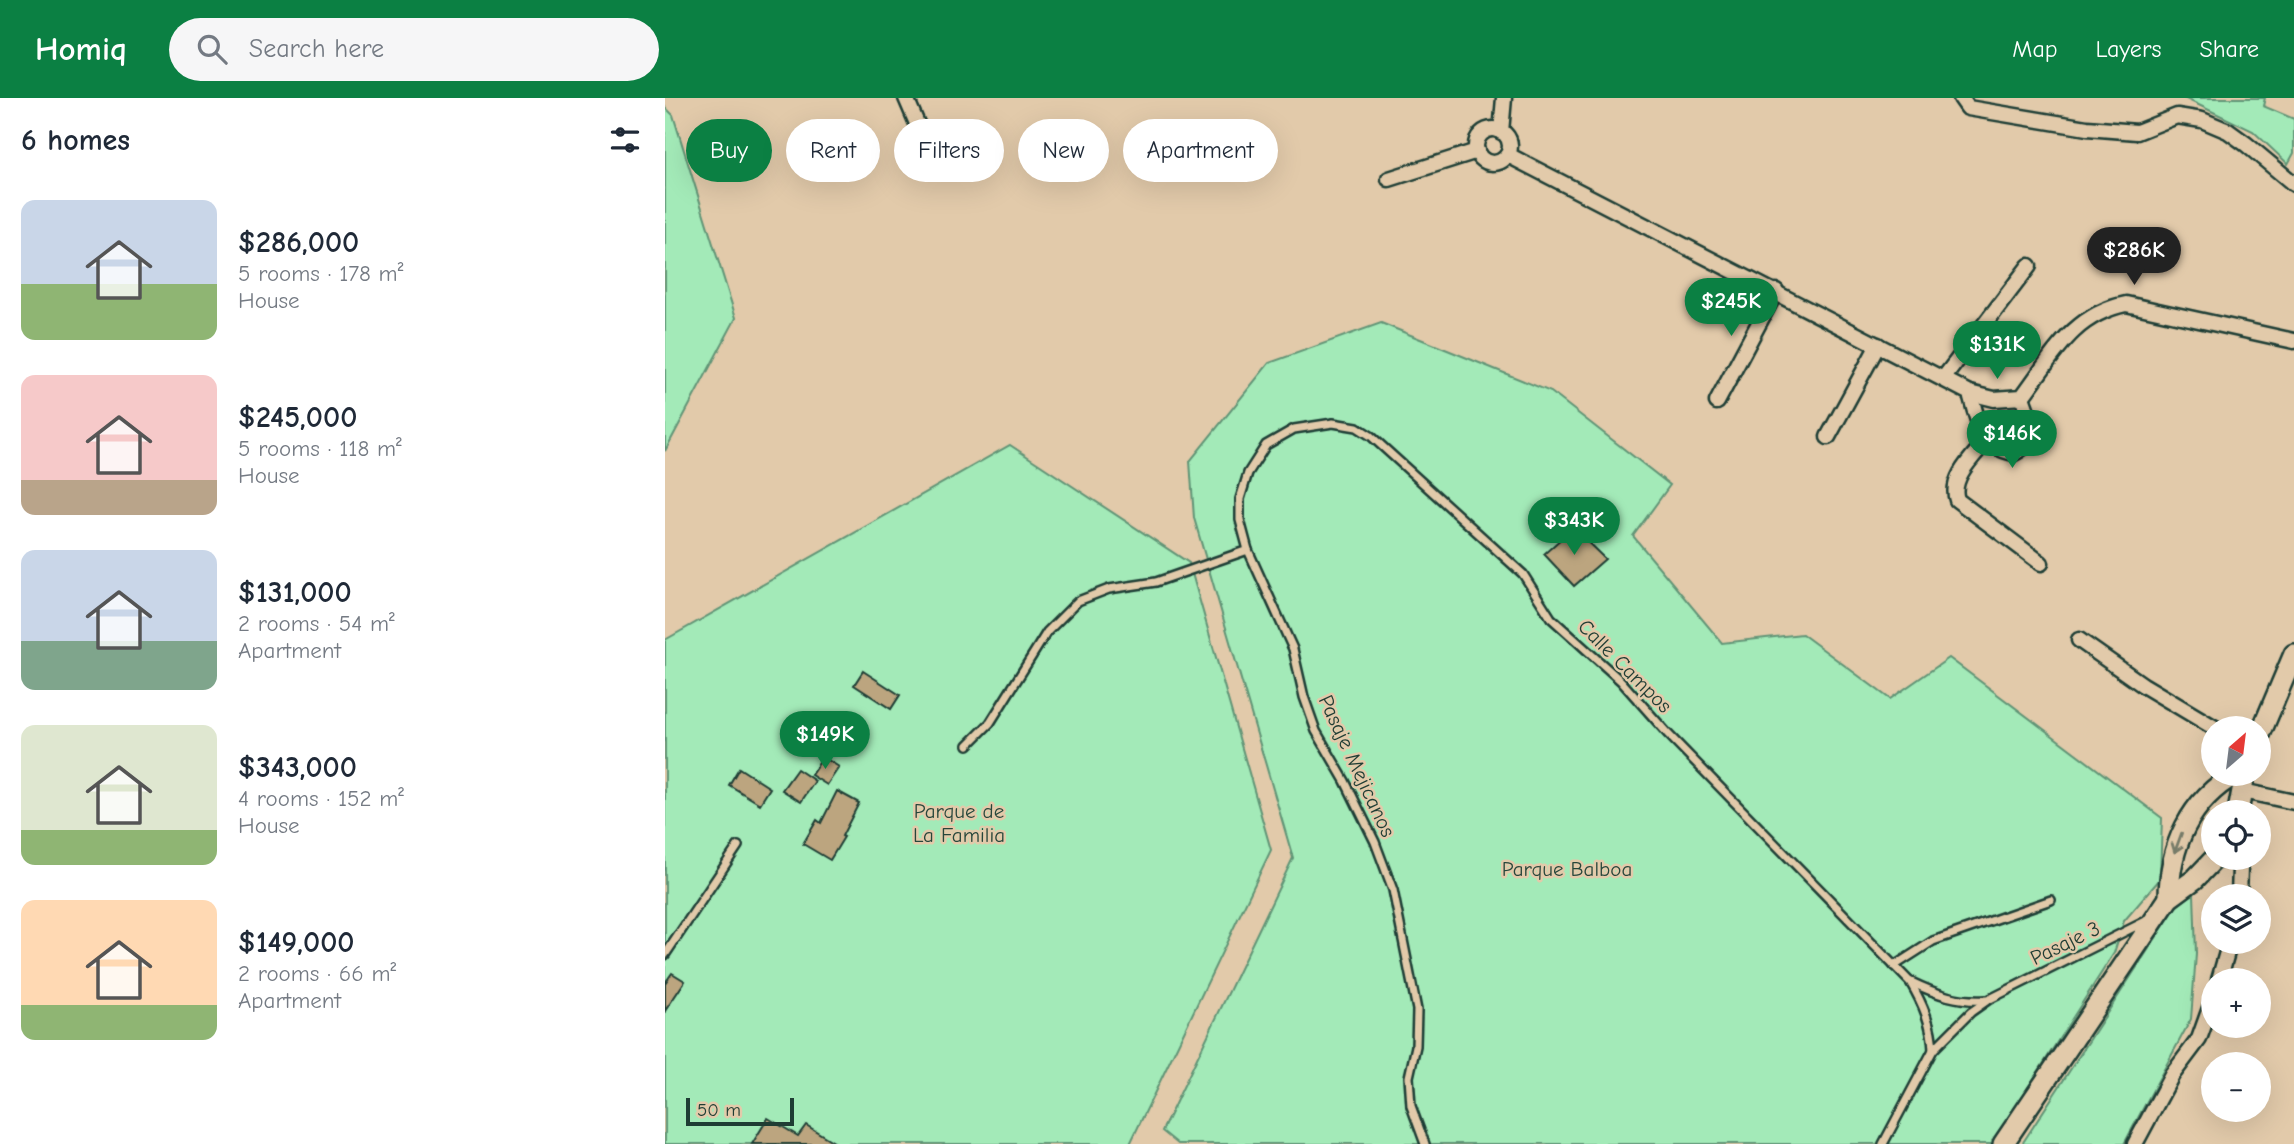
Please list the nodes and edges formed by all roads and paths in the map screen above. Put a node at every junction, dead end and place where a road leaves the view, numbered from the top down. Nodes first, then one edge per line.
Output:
1 (906, 98) edge
2 (1504, 98) edge
3 (1961, 98) edge
4 (915, 119) edge
5 (1501, 132) junction
6 (1477, 151) junction
7 (1508, 155) junction
8 (1389, 179) dead end
9 (2294, 184) edge
10 (2029, 266) dead end
11 (1776, 291) junction
12 (2294, 341) edge
13 (1878, 345) junction
14 (1943, 379) junction
15 (1970, 393) junction
16 (2022, 397) junction
17 (1717, 402) dead end
18 (1294, 429) joint
19 (1828, 437) dead end
20 (1987, 440) junction
21 (1248, 550) junction
22 (2041, 564) dead end
23 (2079, 640) dead end
24 (2294, 654) edge
25 (2268, 716) edge
26 (2201, 720) edge
27 (968, 745) dead end
28 (2228, 786) edge
29 (2257, 786) edge
30 (2294, 802) edge
31 (738, 846) dead end
32 (2204, 870) edge
33 (2169, 898) junction
34 (2051, 900) dead end
35 (2156, 915) junction
36 (665, 956) edge
37 (1894, 966) junction
38 (1910, 982) junction
39 (1988, 1000) junction
40 (2201, 1033) edge
41 (1933, 1050) junction
42 (1425, 1144) edge
43 (1882, 1144) edge
44 (2003, 1144) edge
45 (2135, 1144) edge

1 - 4 street
2 - 5 street
3 - 9 street
5 - 6 street
5 - 7 street
6 - 7 street
6 - 8 street
7 - 11 street
10 - 14 street
11 - 13 street
11 - 17 street
12 - 16 street
13 - 14 street
13 - 19 street
14 - 15 street
15 - 16 street
15 - 20 street
16 - 20 street
18 - 21 lane, Pasaje Mejicanos
18 - 37 lane, Calle Campos
20 - 22 street
21 - 27 lane
21 - 42 lane, Pasaje Mejicanos
23 - 26 street
24 - 25 main road
28 -> 33 main road
29 - 30 street
31 - 36 lane
32 - 33 main road
33 - 35 main road
34 - 37 lane
35 - 39 lane, Pasaje 3
35 - 44 main road
37 - 38 lane, Calle Campos
38 - 39 lane
38 - 41 lane
39 - 41 lane, Pasaje 3
40 - 45 street
41 - 43 lane, Pasaje 3

